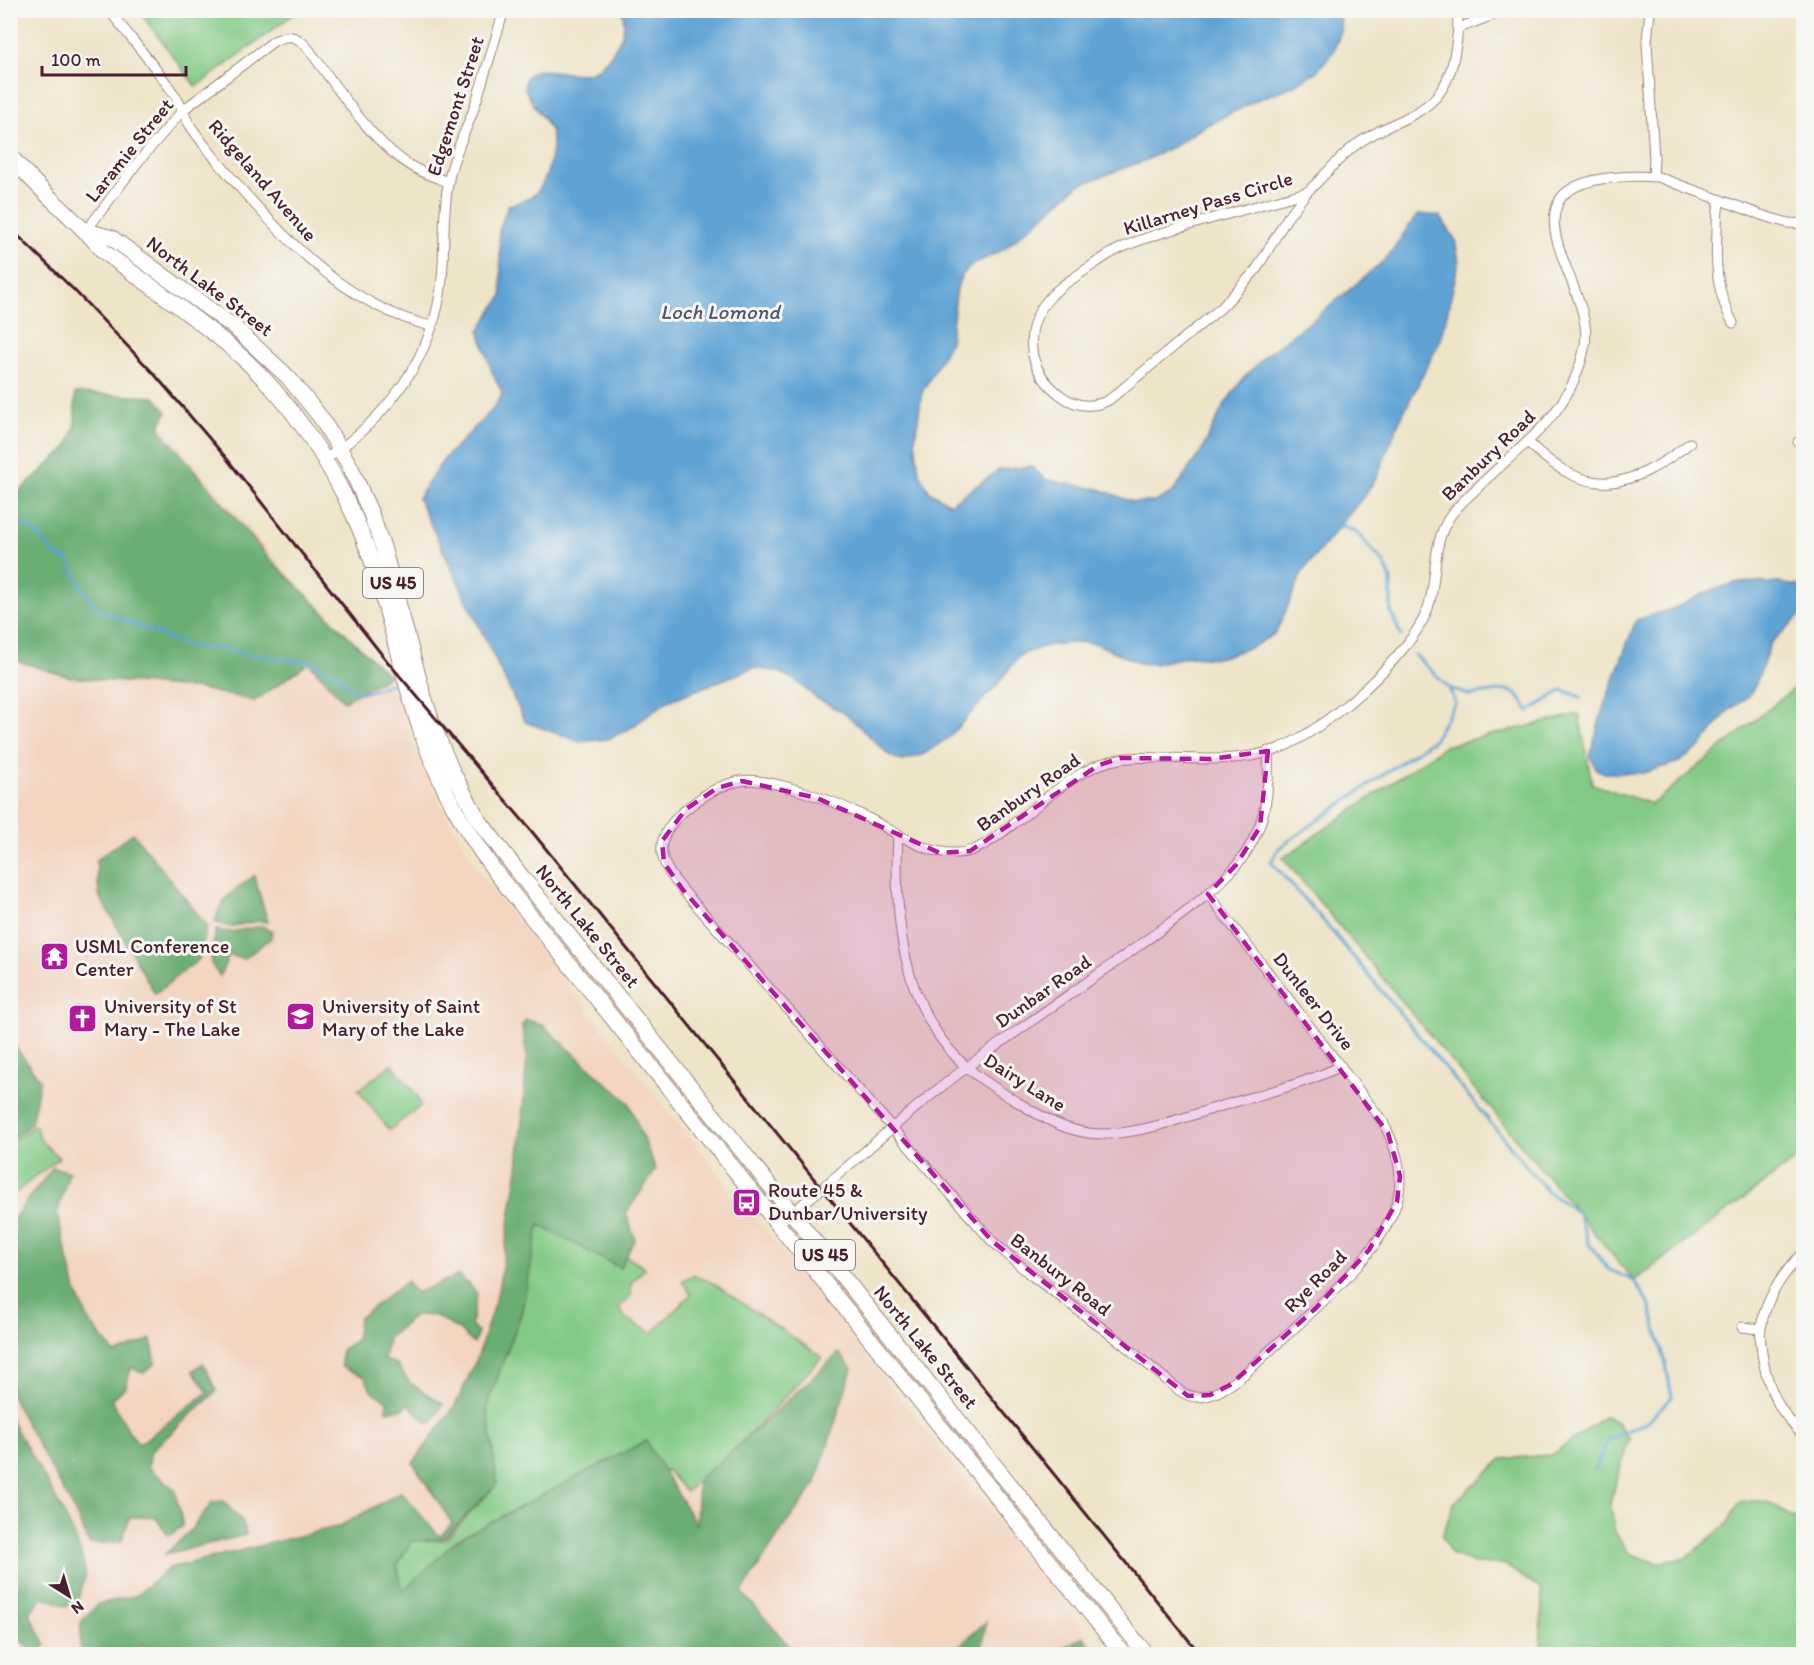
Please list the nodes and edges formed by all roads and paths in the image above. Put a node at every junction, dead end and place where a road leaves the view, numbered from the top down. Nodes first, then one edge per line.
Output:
1 (109, 10) edge
2 (504, 10) edge
3 (1456, 10) edge
4 (1506, 10) edge
5 (1650, 10) edge
6 (1459, 28) junction
7 (183, 110) junction
8 (10, 155) edge
9 (1653, 177) junction
10 (448, 182) junction
11 (1307, 192) junction
12 (1720, 200) junction
13 (1803, 224) edge
14 (86, 231) junction
15 (1733, 323) dead end
16 (431, 327) junction
17 (1528, 442) junction
18 (1690, 443) dead end
19 (340, 449) junction
20 (325, 459) junction
21 (1268, 751) junction
22 (898, 834) junction
23 (1208, 894) junction
24 (1341, 1066) junction
25 (967, 1067) junction
26 (893, 1128) junction
27 (1388, 1133) joint
28 (792, 1213) junction
29 (777, 1224) junction
30 (1803, 1252) edge
31 (1742, 1327) dead end
32 (1760, 1329) junction
33 (1180, 1391) joint
34 (1803, 1436) edge
35 (1118, 1649) edge
36 (1146, 1654) edge

1 - 7 street, Ridgeland Avenue
2 - 10 street, Edgemont Street
3 - 6 street
4 - 6 street
5 - 9 street
6 - 11 street, Killarney Pass Circle
7 - 10 street, Laramie Street
7 - 14 street, Laramie Street
7 - 16 street, Ridgeland Avenue
8 - 14 main road, North Lake Street / US 45
9 - 12 street, Banbury Road
9 - 17 street, Banbury Road
10 - 16 street, Edgemont Street
11 - 11 street, Killarney Pass Circle
12 - 13 street, Banbury Road
12 - 15 street
14 - 19 main road, North Lake Street / US 45
14 - 20 main road, North Lake Street / US 45
16 - 19 street, Edgemont Street
17 - 18 street
17 - 21 street, Banbury Road
19 - 20 street, Edgemont Street
19 - 28 main road, North Lake Street / US 45
20 - 29 main road, North Lake Street / US 45
21 - 22 street, Banbury Road
21 - 23 street, Dunbar Road
22 - 25 street, Dairy Lane
22 - 26 street, Banbury Road
23 - 24 street, Dunleer Drive
23 - 25 street, Dunbar Road
24 - 25 street, Dairy Lane
24 - 27 street, Dunleer Drive
25 - 26 street, Dunbar Road
26 - 28 street, Dunbar Road
26 - 33 street, Banbury Road
27 - 33 street, Rye Road
28 - 29 street, Dunbar Road
28 - 36 main road, North Lake Street / US 45
29 - 35 main road, North Lake Street / US 45
30 - 32 street
31 - 32 street
32 - 34 street

